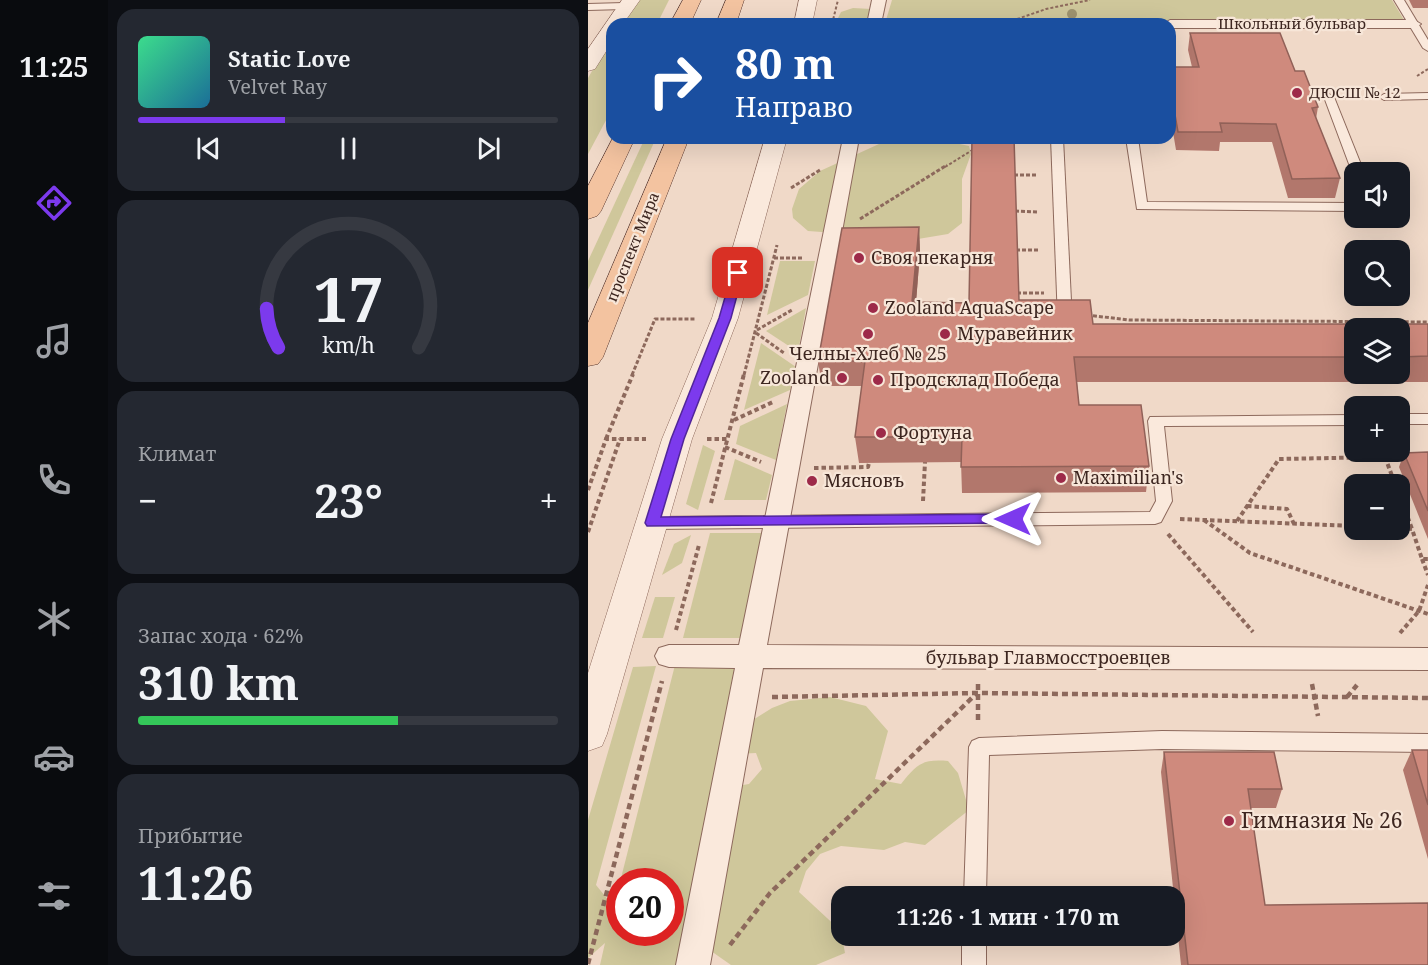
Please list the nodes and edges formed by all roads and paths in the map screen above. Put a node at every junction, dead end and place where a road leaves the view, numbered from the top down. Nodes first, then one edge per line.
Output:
1 (692, 0) edge
2 (735, 0) edge
3 (808, 0) edge
4 (838, 0) edge
5 (879, 0) edge
6 (1090, 0) edge
7 (1399, 0) edge
8 (628, 3) edge
9 (588, 7) edge
10 (618, 18) edge
11 (683, 18) edge
12 (728, 18) edge
13 (804, 18) edge
14 (834, 18) edge
15 (877, 18) edge
16 (1020, 18) edge
17 (1176, 24) edge
18 (1414, 24) junction
19 (606, 36) edge
20 (1428, 48) edge
21 (588, 65) edge
22 (1428, 96) edge
23 (1329, 97) dead end
24 (1384, 97) dead end
25 (621, 144) edge
26 (676, 144) edge
27 (774, 144) edge
28 (850, 144) edge
29 (983, 144) edge
30 (1057, 144) edge
31 (1133, 144) edge
32 (1354, 162) edge
33 (1344, 207) edge
34 (588, 211) edge
35 (831, 236) junction
36 (774, 258) dead end
37 (820, 294) junction
38 (1065, 317) joint
39 (725, 318) junction
40 (1428, 322) edge
41 (756, 332) junction
42 (588, 357) edge
43 (803, 379) junction
44 (1410, 419) edge
45 (1428, 419) edge
46 (733, 420) junction
47 (1344, 420) edge
48 (606, 439) dead end
49 (620, 439) dead end
50 (725, 447) junction
51 (601, 454) dead end
52 (1344, 458) edge
53 (925, 462) edge
54 (869, 463) edge
55 (786, 470) junction
56 (588, 490) edge
57 (1247, 506) junction
58 (922, 508) dead end
59 (1155, 518) junction
60 (1204, 520) junction
61 (1237, 521) junction
62 (777, 522) junction
63 (652, 523) junction
64 (705, 523) junction
65 (1294, 524) junction
66 (1410, 524) edge
67 (1344, 526) edge
68 (1412, 529) joint
69 (588, 532) edge
70 (1422, 559) junction
71 (1428, 560) edge
72 (1428, 575) edge
73 (1428, 614) edge
74 (669, 656) junction
75 (983, 656) junction
76 (751, 658) junction
77 (1428, 659) edge
78 (1278, 660) junction
79 (977, 693) junction
80 (744, 697) junction
81 (1428, 698) edge
82 (588, 734) edge
83 (1428, 743) edge
84 (979, 747) junction
85 (975, 886) edge
86 (974, 946) edge
87 (729, 947) dead end
88 (588, 964) edge
89 (693, 965) edge
90 (974, 965) edge

1 - 11 main road
2 - 12 main road
3 - 13 street
4 - 14 path
5 - 15 street
6 - 16 path
7 - 18 lane
8 - 9 lane
8 - 10 street
17 - 18 street, Школьный бульвар
18 - 20 lane
19 - 21 street
22 - 24 lane
23 - 32 lane
25 - 34 main road
26 - 42 main road, проспект Мира
27 - 39 street
28 - 35 street
29 - 35 path
30 - 38 lane
31 - 33 lane
35 - 37 street
36 - 41 path
37 - 41 path
37 - 43 street
38 - 40 path
39 - 48 path
39 - 63 street
41 - 43 path
41 - 46 path
43 - 46 path
43 - 55 street
44 - 45 lane
46 - 50 path
47 - 59 lane
49 - 69 path
50 - 55 path
50 - 64 path
51 - 56 path
52 - 57 path
53 - 58 path
54 - 55 path
55 - 62 street
57 - 61 path
57 - 65 path
59 - 60 path
59 - 62 lane
59 - 78 path
60 - 61 path
60 - 73 path
61 - 65 path
62 - 64 lane
62 - 76 street
63 - 64 lane
63 - 82 street
64 - 74 path
65 - 67 path
66 - 68 path
68 - 70 path
70 - 71 path
70 - 72 path
74 - 76 street, бульвар Главмосстроевцев
74 - 88 path
75 - 76 street, бульвар Главмосстроевцев
75 - 78 street, бульвар Главмосстроевцев
75 - 79 path
76 - 80 street
77 - 78 street, бульвар Главмосстроевцев
79 - 80 path
79 - 81 path
79 - 84 path
79 - 87 path
80 - 89 street
83 - 84 lane
84 - 85 lane
86 - 90 lane

